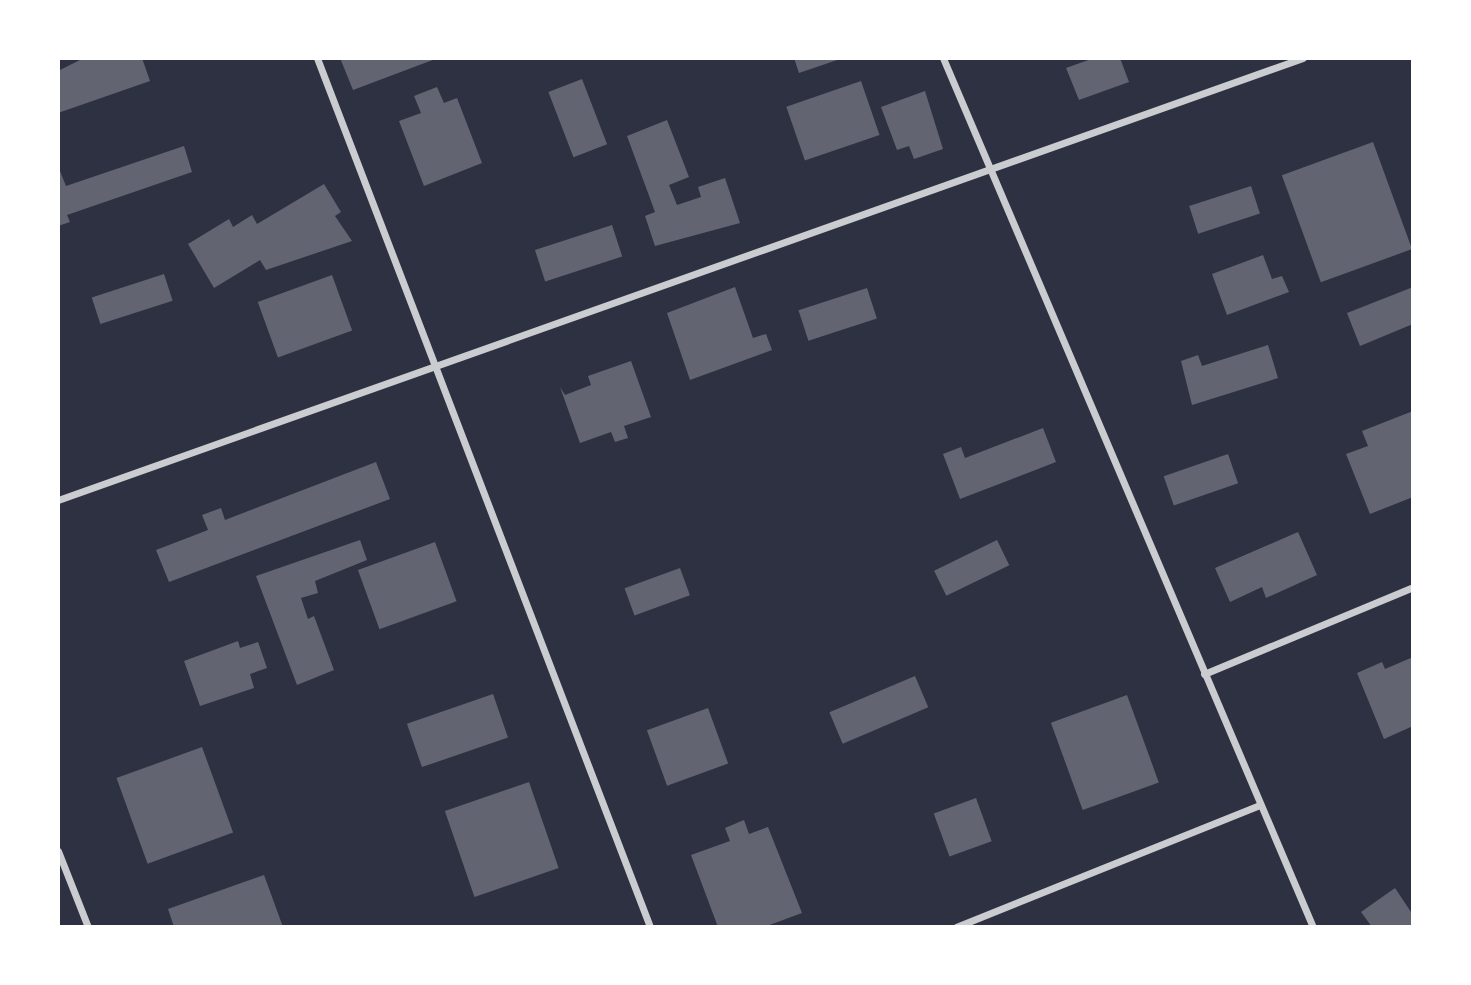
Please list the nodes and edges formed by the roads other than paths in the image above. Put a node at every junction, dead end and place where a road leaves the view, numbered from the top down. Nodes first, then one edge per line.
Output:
1 (317, 58) edge
2 (943, 58) edge
3 (1303, 58) edge
4 (991, 172) junction
5 (435, 368) junction
6 (58, 500) edge
7 (1413, 587) edge
8 (1204, 674) junction
9 (1261, 805) junction
10 (58, 851) edge
11 (88, 927) edge
12 (650, 927) edge
13 (956, 927) edge
14 (1313, 927) edge

1 - 5 street
2 - 4 street
3 - 4 street
4 - 5 street
4 - 8 street
5 - 6 street
5 - 12 street
7 - 8 street
8 - 9 street
9 - 13 street
9 - 14 street
10 - 11 street

